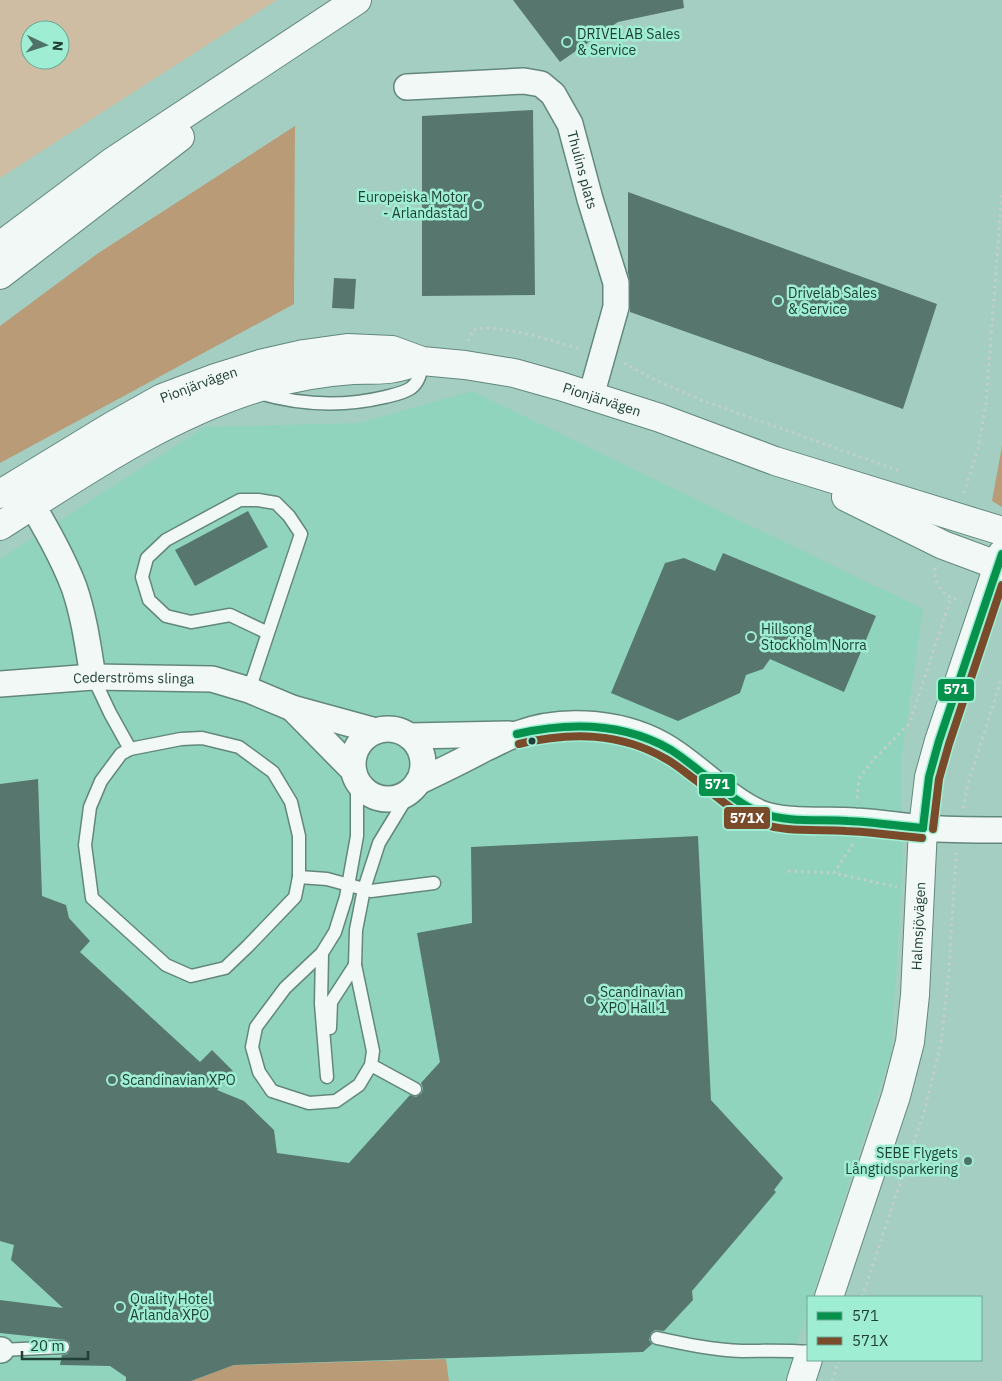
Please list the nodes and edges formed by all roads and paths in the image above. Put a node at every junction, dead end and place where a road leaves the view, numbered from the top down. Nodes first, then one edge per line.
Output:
1 (348, 6) edge
2 (407, 87) dead end
3 (1002, 194) edge
4 (0, 246) edge
5 (0, 275) edge
6 (602, 355) junction
7 (422, 360) junction
8 (465, 365) junction
9 (591, 396) junction
10 (775, 461) junction
11 (900, 472) dead end
12 (17, 494) edge
13 (958, 500) junction
14 (0, 526) edge
15 (1002, 531) edge
16 (943, 544) junction
17 (1001, 562) edge
18 (951, 598) junction
19 (984, 608) junction
20 (268, 633) junction
21 (93, 677) junction
22 (0, 684) edge
23 (249, 690) junction
24 (292, 708) junction
25 (376, 731) junction
26 (517, 734) junction
27 (409, 736) junction
28 (130, 749) junction
29 (355, 776) junction
30 (414, 787) junction
31 (856, 804) dead end
32 (923, 828) junction
33 (1002, 830) edge
34 (853, 845) dead end
35 (788, 871) dead end
36 (834, 872) junction
37 (299, 877) junction
38 (434, 882) dead end
39 (348, 885) junction
40 (902, 888) dead end
41 (364, 889) junction
42 (322, 953) junction
43 (355, 965) junction
44 (371, 1065) junction
45 (415, 1089) dead end
46 (829, 1296) edge
47 (657, 1338) dead end
48 (62, 1347) dead end
49 (0, 1350) edge
50 (807, 1352) edge
51 (807, 1361) edge
52 (839, 1361) edge
53 (801, 1381) edge
54 (832, 1381) edge

1 - 4 main road
1 - 5 main road
2 - 6 street, Thulins plats
3 - 13 path
6 - 8 path
6 - 9 street, Thulins plats
6 - 11 path
7 - 8 main road, Pionjärvägen
7 - 12 main road, Pionjärvägen
7 - 12 main road, Pionjärvägen
8 - 9 main road, Pionjärvägen
9 - 10 main road, Pionjärvägen
10 - 13 main road, Pionjärvägen
10 - 16 main road, Pionjärvägen
12 - 14 main road, Pionjärvägen
12 - 21 street
13 - 15 main road, Pionjärvägen
16 - 17 main road, Pionjärvägen
16 - 18 path
17 - 19 main road, Halmsjövägen
18 - 19 path
18 - 31 path
19 - 32 main road, Halmsjövägen
20 - 20 lane
20 - 23 lane
21 - 22 street, Cederströms slinga
21 - 23 street, Cederströms slinga
21 - 28 lane
23 - 24 street, Cederströms slinga
24 - 25 street, Cederströms slinga
24 - 29 street, Cederströms slinga
25 - 27 street, Cederströms slinga
25 - 29 street
26 - 27 street, Cederströms slinga
26 - 30 street, Cederströms slinga
26 - 32 street, Cederströms slinga
27 - 30 street
28 - 37 lane
28 - 37 lane
29 - 30 street, Cederströms slinga
29 - 39 lane
30 - 41 lane
32 - 33 street, Cederströms slinga
32 - 46 main road, Halmsjövägen
34 - 36 path
35 - 36 path
36 - 40 path
37 - 39 lane
38 - 41 lane
39 - 41 lane
39 - 42 lane
41 - 43 lane
42 - 43 lane
42 - 44 lane
43 - 44 lane
44 - 45 lane
47 - 50 lane
48 - 49 lane
51 - 53 main road
52 - 54 path

